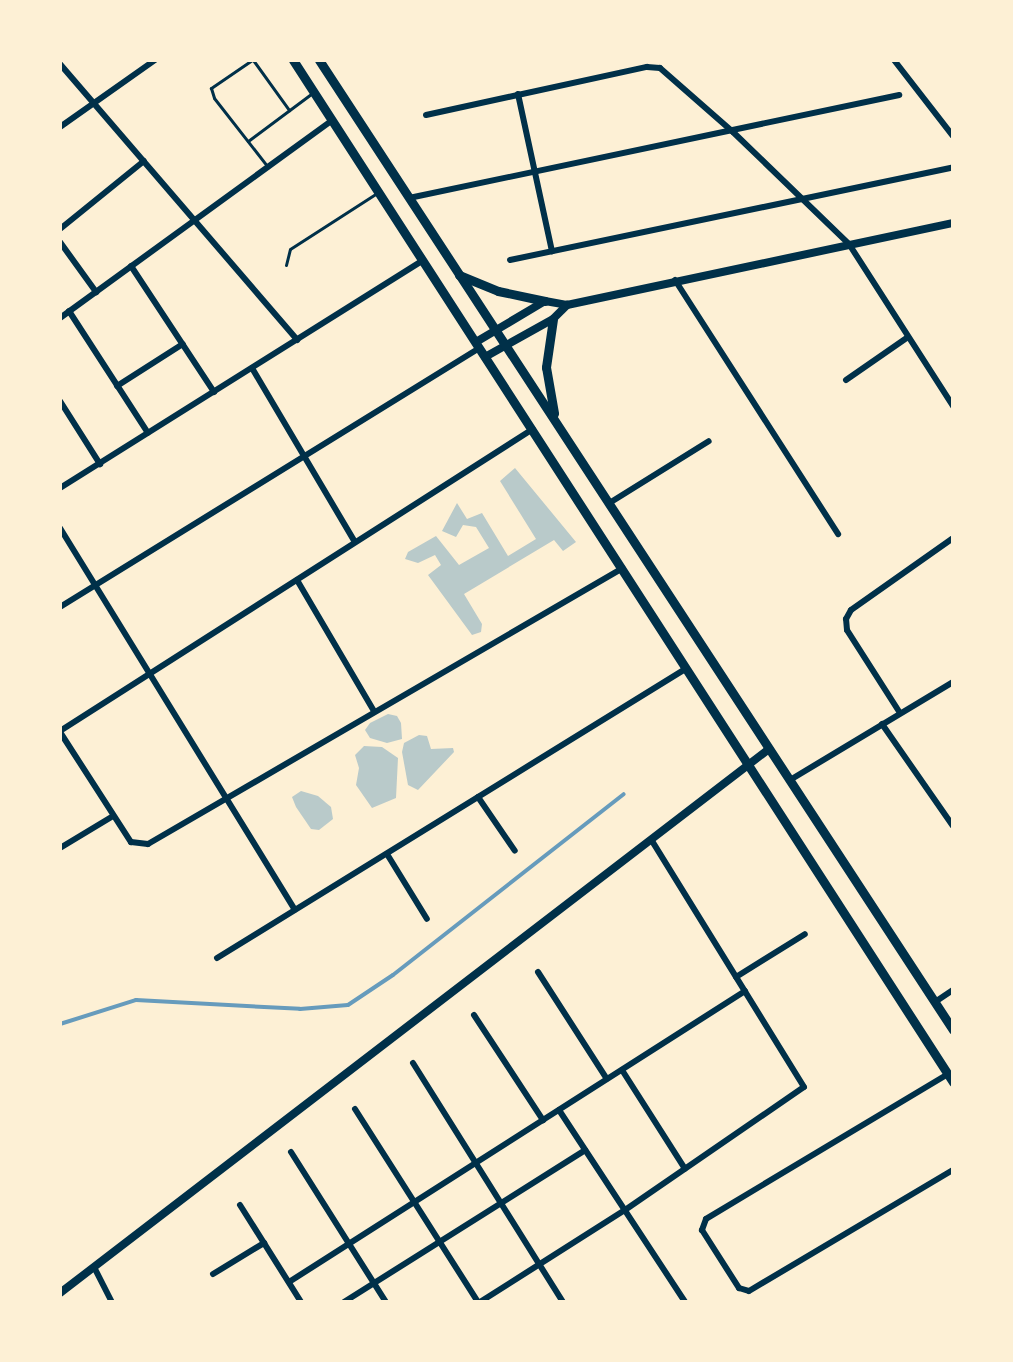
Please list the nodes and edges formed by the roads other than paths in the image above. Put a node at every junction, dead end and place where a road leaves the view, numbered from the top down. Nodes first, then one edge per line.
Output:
1 (154, 60) edge
2 (253, 60) edge
3 (292, 60) edge
4 (319, 60) edge
5 (663, 60) edge
6 (894, 60) edge
7 (60, 64) edge
8 (660, 68) junction
9 (313, 93) junction
10 (518, 94) junction
11 (899, 95) dead end
12 (94, 103) junction
13 (289, 110) junction
14 (426, 115) dead end
15 (331, 122) junction
16 (60, 127) edge
17 (733, 132) junction
18 (953, 136) edge
19 (248, 141) junction
20 (144, 161) junction
21 (268, 167) junction
22 (952, 168) edge
23 (534, 173) junction
24 (377, 193) junction
25 (409, 198) junction
26 (805, 199) junction
27 (194, 220) junction
28 (953, 223) edge
29 (60, 229) edge
30 (60, 242) edge
31 (849, 244) junction
32 (552, 251) junction
33 (510, 260) dead end
34 (422, 261) junction
35 (286, 265) dead end
36 (131, 266) junction
37 (459, 275) junction
38 (675, 280) junction
39 (96, 292) junction
40 (545, 301) junction
41 (567, 305) junction
42 (69, 311) junction
43 (60, 318) edge
44 (553, 320) junction
45 (495, 330) junction
46 (908, 337) junction
47 (297, 340) junction
48 (183, 344) junction
49 (478, 345) junction
50 (506, 345) junction
51 (485, 357) junction
52 (252, 368) junction
53 (846, 380) dead end
54 (117, 386) junction
55 (214, 392) junction
56 (60, 401) edge
57 (953, 406) edge
58 (555, 418) junction
59 (534, 429) junction
60 (147, 434) junction
61 (709, 441) dead end
62 (304, 456) junction
63 (99, 464) junction
64 (60, 488) edge
65 (611, 502) junction
66 (60, 528) edge
67 (838, 534) dead end
68 (953, 538) edge
69 (356, 542) junction
70 (623, 568) junction
71 (297, 580) junction
72 (95, 586) junction
73 (60, 607) edge
74 (687, 668) junction
75 (150, 674) junction
76 (953, 682) edge
77 (374, 711) junction
78 (900, 713) junction
79 (882, 724) junction
80 (60, 731) edge
81 (769, 749) junction
82 (749, 766) junction
83 (790, 780) junction
84 (225, 797) junction
85 (478, 797) junction
86 (112, 816) junction
87 (953, 825) edge
88 (652, 841) junction
89 (60, 848) edge
90 (515, 851) dead end
91 (387, 854) junction
92 (295, 910) junction
93 (427, 919) dead end
94 (805, 934) dead end
95 (217, 958) dead end
96 (538, 972) dead end
97 (736, 977) junction
98 (953, 990) edge
99 (745, 991) junction
100 (935, 1002) junction
101 (474, 1016) dead end
102 (953, 1030) edge
103 (412, 1063) dead end
104 (622, 1070) junction
105 (950, 1078) edge
106 (607, 1079) junction
107 (356, 1109) dead end
108 (559, 1110) junction
109 (543, 1120) junction
110 (585, 1150) junction
111 (291, 1152) dead end
112 (476, 1163) junction
113 (685, 1169) junction
114 (953, 1170) edge
115 (415, 1202) junction
116 (501, 1203) junction
117 (240, 1205) dead end
118 (625, 1210) junction
119 (440, 1241) junction
120 (264, 1243) junction
121 (349, 1243) junction
122 (539, 1264) junction
123 (94, 1267) junction
124 (213, 1274) dead end
125 (289, 1282) junction
126 (374, 1283) junction
127 (60, 1293) edge
128 (112, 1302) edge
129 (302, 1302) edge
130 (344, 1302) edge
131 (386, 1302) edge
132 (479, 1302) edge
133 (563, 1302) edge
134 (685, 1302) edge

1 - 12 street
2 - 13 lane
2 - 19 lane
3 - 9 main road
4 - 25 main road
5 - 8 street
6 - 18 street
7 - 12 street
8 - 10 street
8 - 17 street
9 - 13 lane
9 - 15 main road
10 - 14 street
10 - 23 street
11 - 17 street
12 - 16 street
12 - 20 street
13 - 19 lane
15 - 21 street
15 - 24 main road
17 - 23 street
17 - 26 street
19 - 21 lane
20 - 27 street
20 - 29 street
21 - 27 street
22 - 26 street
23 - 25 street
23 - 32 street
24 - 34 main road
24 - 35 lane
25 - 37 main road
26 - 31 street
26 - 32 street
27 - 36 street
27 - 47 street
28 - 31 main road
30 - 39 street
31 - 38 main road
31 - 46 street
32 - 33 street
34 - 47 street
34 - 49 main road
36 - 39 street
36 - 48 street
37 - 40 main road
37 - 45 main road
38 - 41 main road
38 - 67 street
39 - 42 street
40 - 41 main road
40 - 45 main road
41 - 44 main road
42 - 43 street
42 - 54 street
44 - 50 main road
44 - 58 main road
45 - 49 main road
45 - 50 main road
46 - 53 street
46 - 57 street
47 - 52 street
48 - 54 street
48 - 55 street
49 - 51 main road
49 - 62 street
50 - 51 main road
50 - 58 main road
51 - 59 main road
52 - 55 street
52 - 62 street
54 - 60 street
55 - 60 street
56 - 63 street
58 - 65 main road
59 - 69 street
59 - 70 main road
60 - 63 street
61 - 65 street
62 - 69 street
62 - 72 street
63 - 64 street
65 - 81 main road
66 - 72 street
68 - 78 street
69 - 71 street
70 - 74 main road
70 - 77 street
71 - 75 street
71 - 77 street
72 - 73 street
72 - 75 street
74 - 82 main road
74 - 85 street
75 - 80 street
75 - 84 street
76 - 78 street
77 - 84 street
78 - 79 street
79 - 83 street
79 - 87 street
80 - 86 street
81 - 82 street
81 - 83 main road
82 - 88 street
82 - 105 main road
83 - 100 main road
84 - 86 street
84 - 92 street
85 - 90 street
85 - 91 street
86 - 89 street
88 - 97 street
88 - 123 street
91 - 92 street
91 - 93 street
92 - 95 street
94 - 97 street
96 - 106 street
97 - 99 street
98 - 100 street
99 - 104 street
99 - 113 street
100 - 102 main road
101 - 109 street
103 - 112 street
104 - 106 street
104 - 113 street
105 - 114 street
106 - 108 street
107 - 115 street
108 - 109 street
108 - 110 street
109 - 112 street
110 - 116 street
110 - 118 street
111 - 121 street
112 - 115 street
112 - 116 street
113 - 118 street
115 - 119 street
115 - 121 street
116 - 119 street
116 - 122 street
117 - 120 street
118 - 122 street
118 - 134 street
119 - 126 street
119 - 132 street
120 - 124 street
120 - 125 street
121 - 125 street
121 - 126 street
122 - 132 street
122 - 133 street
123 - 127 street
123 - 128 street
125 - 129 street
126 - 130 street
126 - 131 street

